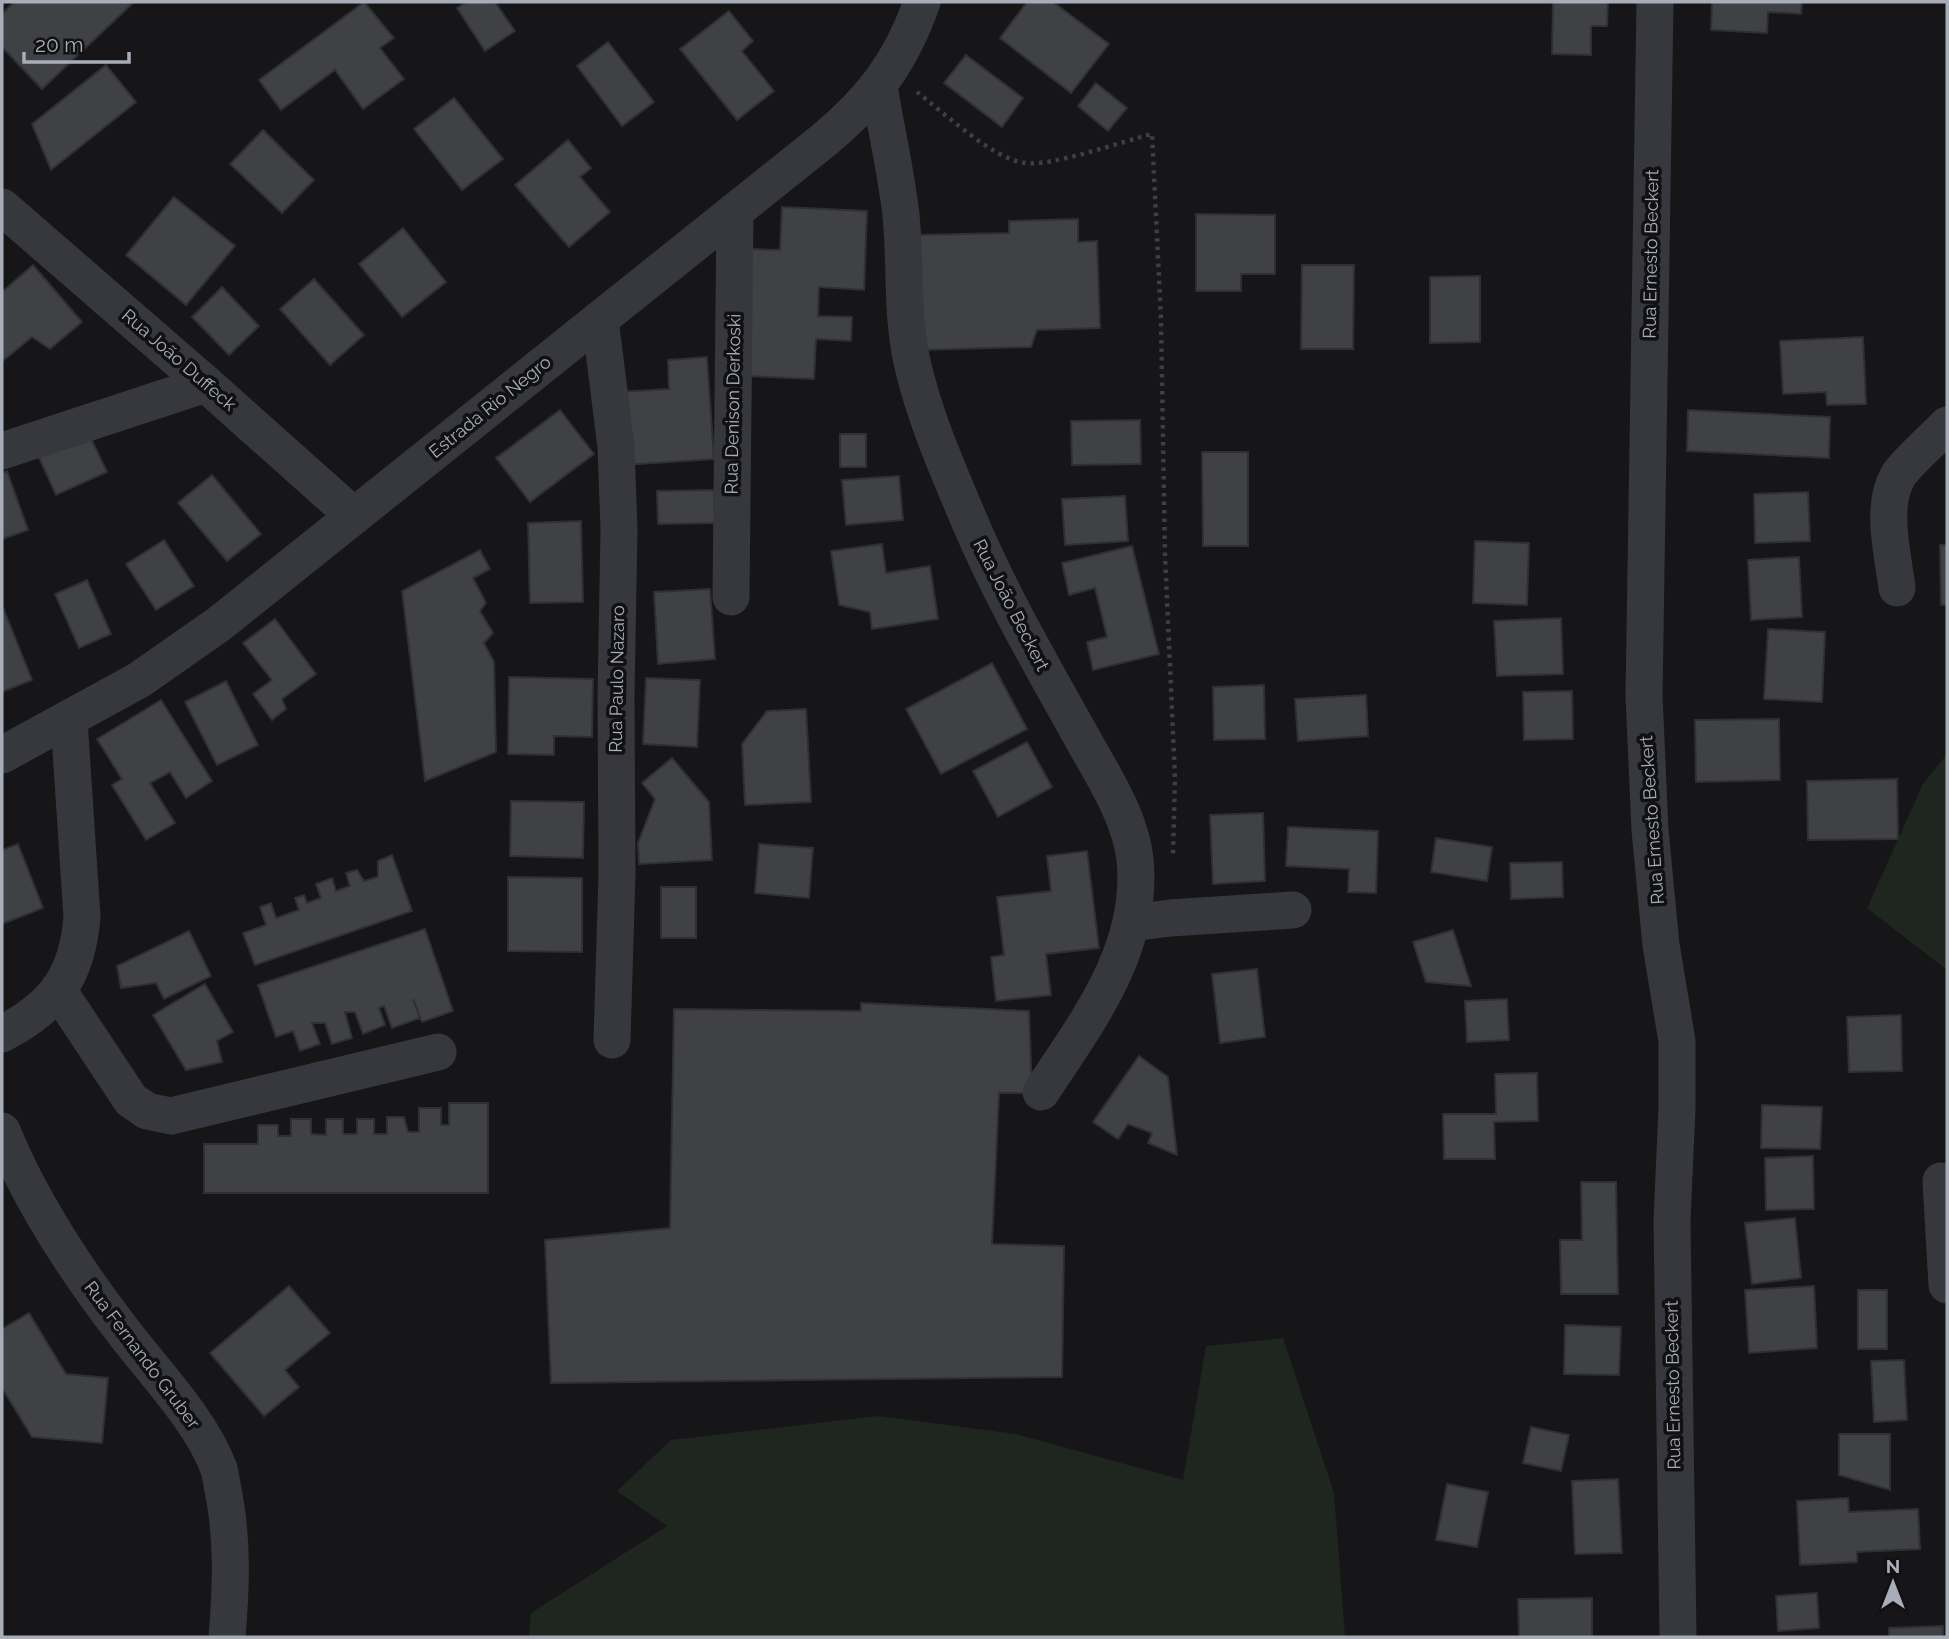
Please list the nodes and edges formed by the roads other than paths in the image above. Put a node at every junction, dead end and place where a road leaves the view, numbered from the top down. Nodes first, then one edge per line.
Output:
1 (922, 2) edge
2 (1655, 2) edge
3 (884, 79) junction
4 (2, 207) edge
5 (735, 211) junction
6 (600, 319) junction
7 (206, 384) junction
8 (1947, 425) edge
9 (2, 451) edge
10 (354, 516) junction
11 (1897, 588) dead end
12 (731, 597) dead end
13 (69, 720) junction
14 (2, 755) edge
15 (1293, 910) dead end
16 (1132, 923) junction
17 (58, 990) junction
18 (2, 1034) edge
19 (612, 1040) dead end
20 (438, 1052) dead end
21 (1041, 1092) dead end
22 (2, 1131) edge
23 (1941, 1181) dead end
24 (1947, 1285) edge
25 (227, 1637) edge
26 (1678, 1637) edge

1 - 3 street, Estrada Rio Negro
2 - 26 street, Rua Ernesto Beckert
3 - 5 street, Estrada Rio Negro
3 - 16 street, Rua João Beckert
4 - 7 street, Rua João Duffeck
5 - 6 street, Estrada Rio Negro
5 - 12 street, Rua Denison Derkoski
6 - 10 street, Estrada Rio Negro
6 - 19 street, Rua Paulo Nazaro
7 - 9 street
7 - 10 street, Rua João Duffeck
8 - 11 street
10 - 13 street, Estrada Rio Negro
13 - 14 street, Estrada Rio Negro
13 - 17 street
15 - 16 street
16 - 21 street, Rua João Beckert
17 - 18 street
17 - 20 street
22 - 25 street, Rua Fernando Gruber
23 - 24 street

